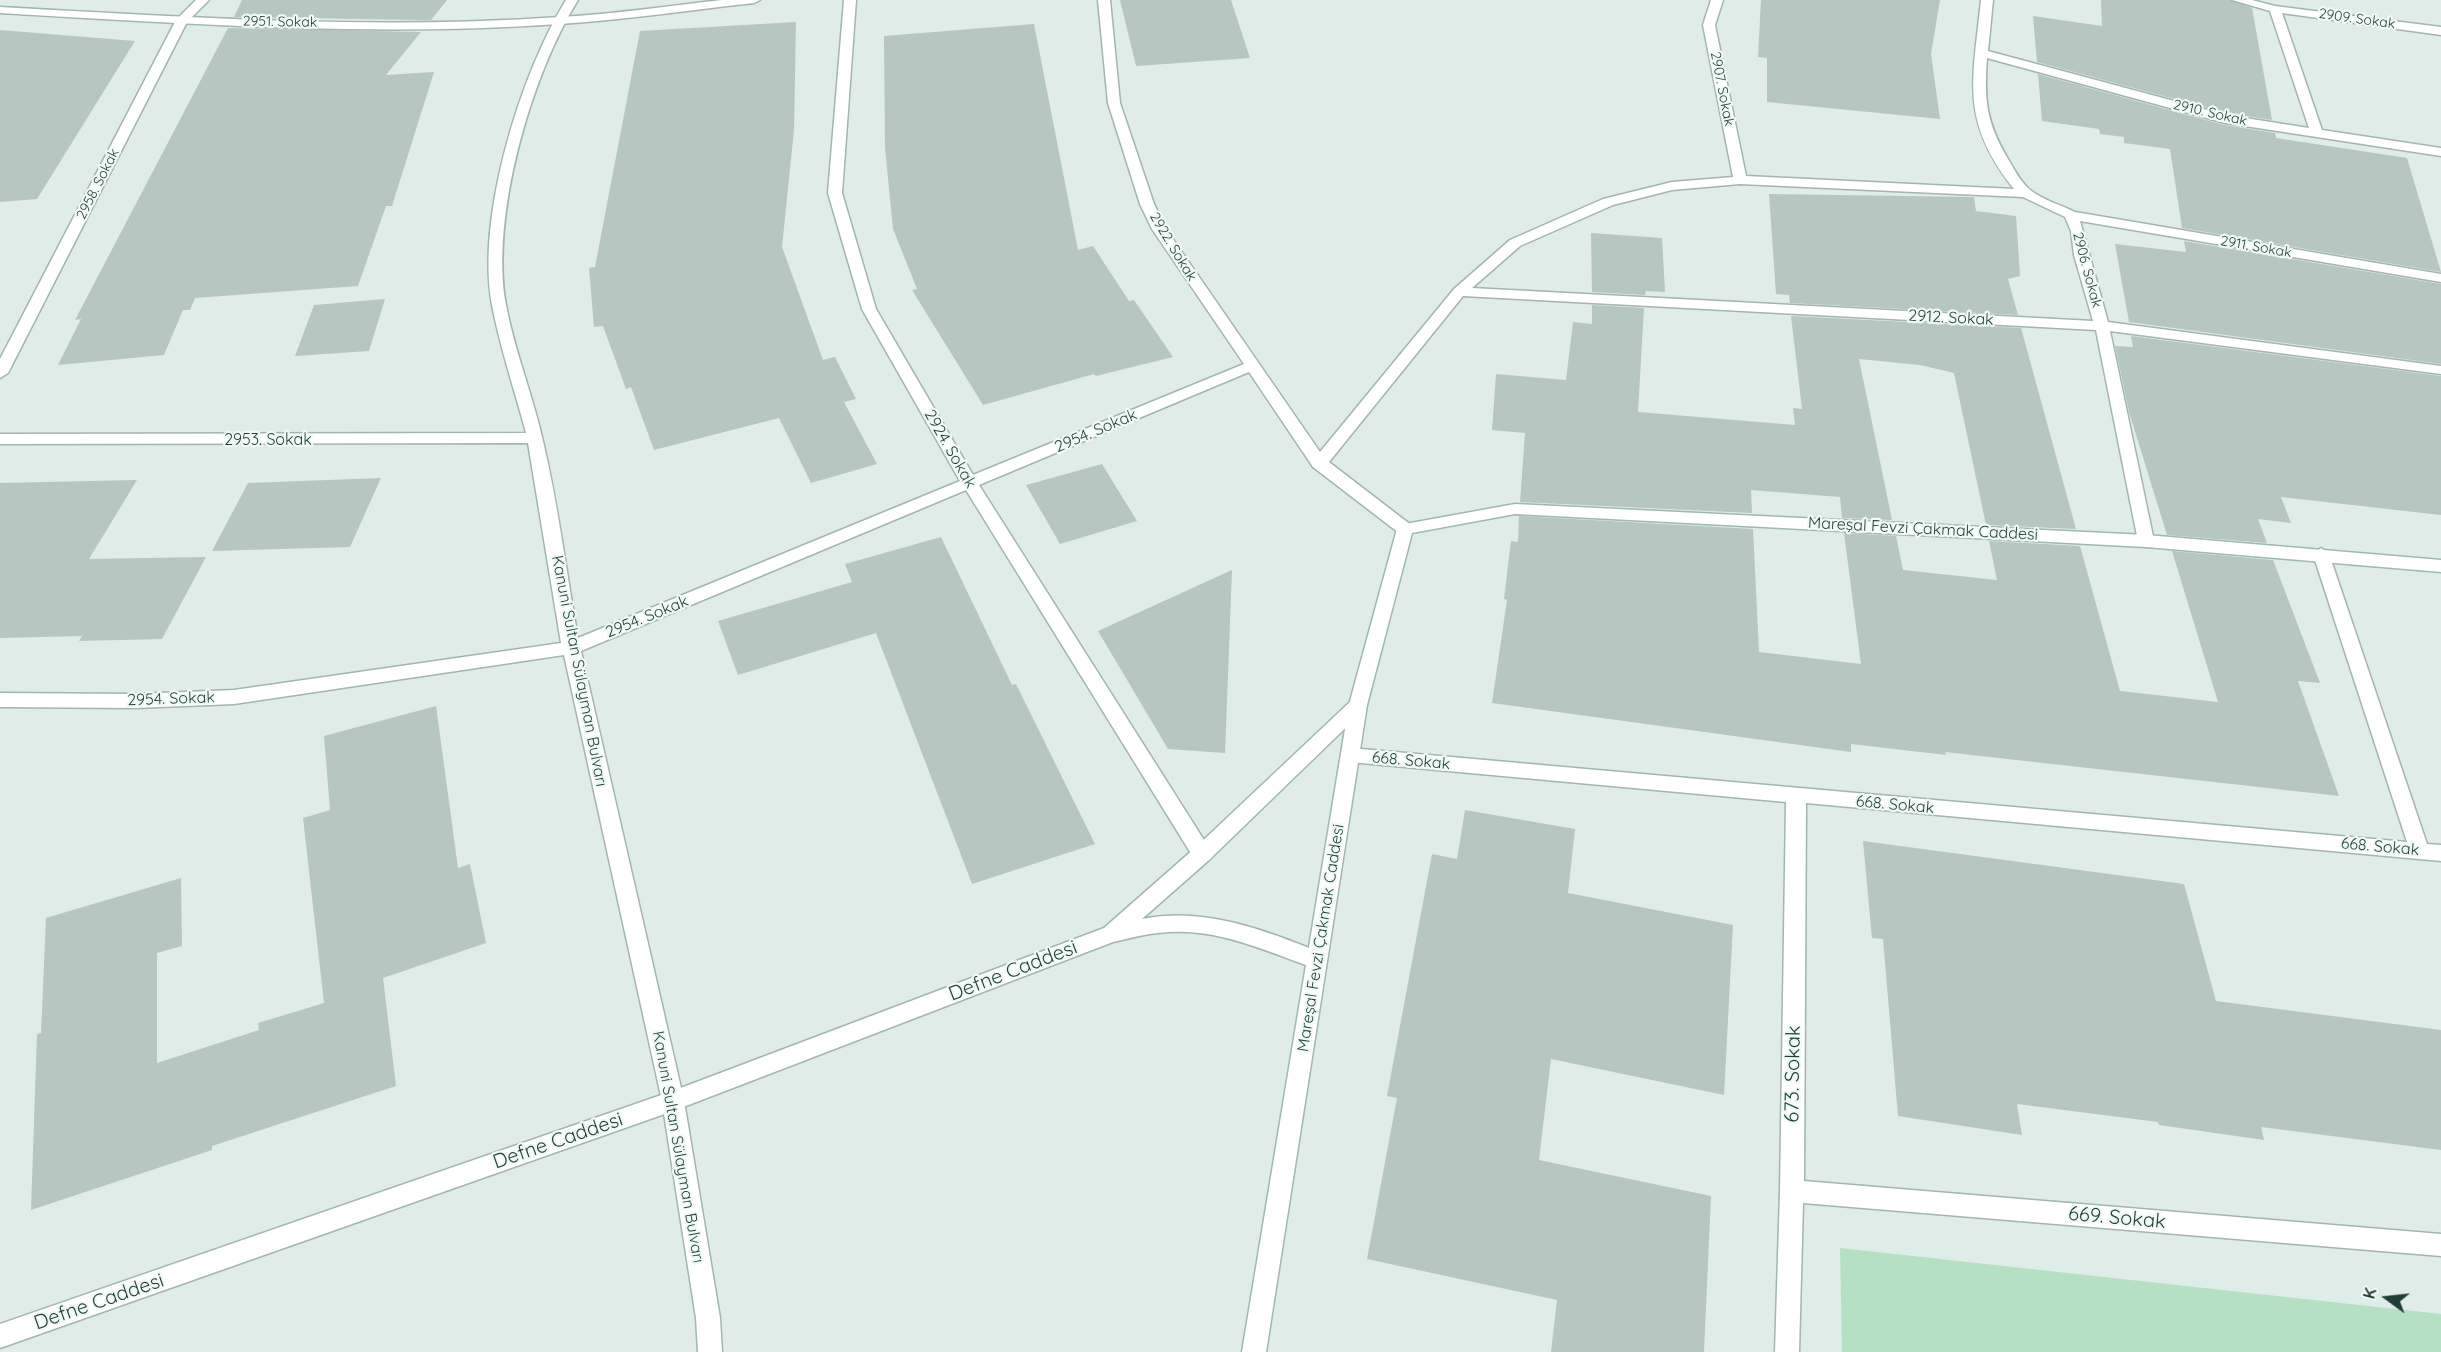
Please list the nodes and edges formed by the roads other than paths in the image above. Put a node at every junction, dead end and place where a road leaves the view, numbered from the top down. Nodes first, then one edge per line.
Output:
1 (203, 0) edge
2 (572, 0) edge
3 (754, 0) edge
4 (850, 0) edge
5 (1104, 0) edge
6 (1717, 0) edge
7 (1987, 0) edge
8 (2238, 0) edge
9 (2275, 9) junction
10 (0, 10) edge
11 (182, 20) junction
12 (559, 21) junction
13 (2441, 31) edge
14 (1983, 53) junction
15 (2317, 134) junction
16 (2441, 152) edge
17 (1740, 180) junction
18 (2025, 194) junction
19 (2071, 215) junction
20 (2441, 278) edge
21 (1459, 292) junction
22 (2102, 326) junction
23 (1254, 365) junction
24 (2441, 370) edge
25 (0, 374) edge
26 (535, 438) junction
27 (0, 440) edge
28 (1319, 463) junction
29 (970, 484) junction
30 (1405, 529) junction
31 (2146, 541) junction
32 (2321, 554) junction
33 (2441, 566) edge
34 (571, 648) junction
35 (0, 700) edge
36 (1358, 705) junction
37 (1350, 755) junction
38 (1796, 796) junction
39 (2420, 851) junction
40 (2441, 853) edge
41 (1202, 854) junction
42 (1111, 934) junction
43 (1317, 960) junction
44 (673, 1101) junction
45 (1792, 1191) junction
46 (2441, 1245) edge
47 (0, 1336) edge
48 (710, 1352) edge
49 (1254, 1352) edge
50 (1787, 1352) edge

1 - 11 street, 2958. Sokak
2 - 12 street, Kanuni Sultan Sülayman Bulvarı
3 - 12 street, 2951. Sokak
4 - 29 street, 2924. Sokak
5 - 23 street, 2922. Sokak
6 - 17 street, 2907. Sokak
7 - 14 street
8 - 9 street, 2909. Sokak
9 - 13 street, 2909. Sokak
9 - 15 street
10 - 11 street, 2951. Sokak
11 - 12 street, 2951. Sokak
11 - 25 street, 2958. Sokak
12 - 26 street, Kanuni Sultan Sülayman Bulvarı
14 - 15 street, 2910. Sokak
14 - 18 street
15 - 16 street, 2910. Sokak
17 - 18 street
17 - 21 street
18 - 19 street, 2906. Sokak
19 - 20 street, 2911. Sokak
19 - 22 street, 2906. Sokak
21 - 22 street, 2912. Sokak
21 - 28 street
22 - 24 street, 2912. Sokak
22 - 31 street, 2906. Sokak
23 - 28 street, 2922. Sokak
23 - 29 street, 2954. Sokak
26 - 27 street, 2953. Sokak
26 - 34 street, Kanuni Sultan Sülayman Bulvarı
28 - 30 street
29 - 34 street, 2954. Sokak
29 - 41 street, 2924. Sokak
30 - 31 street, Mareşal Fevzi Çakmak Caddesi
30 - 36 street, Mareşal Fevzi Çakmak Caddesi
31 - 32 street, Mareşal Fevzi Çakmak Caddesi
32 - 33 street, Mareşal Fevzi Çakmak Caddesi
32 - 39 street
34 - 35 street, 2954. Sokak
34 - 44 street, Kanuni Sultan Sülayman Bulvarı
36 - 37 street, Mareşal Fevzi Çakmak Caddesi
36 - 41 street
37 - 38 street, 668. Sokak
37 - 43 street, Mareşal Fevzi Çakmak Caddesi
38 - 39 street, 668. Sokak
38 - 45 street, 673. Sokak
39 - 40 street, 668. Sokak
41 - 42 street
42 - 43 street
42 - 44 street, Defne Caddesi
43 - 49 street, Mareşal Fevzi Çakmak Caddesi
44 - 47 street, Defne Caddesi
44 - 48 street, Kanuni Sultan Sülayman Bulvarı
45 - 46 street, 669. Sokak
45 - 50 street, 673. Sokak

